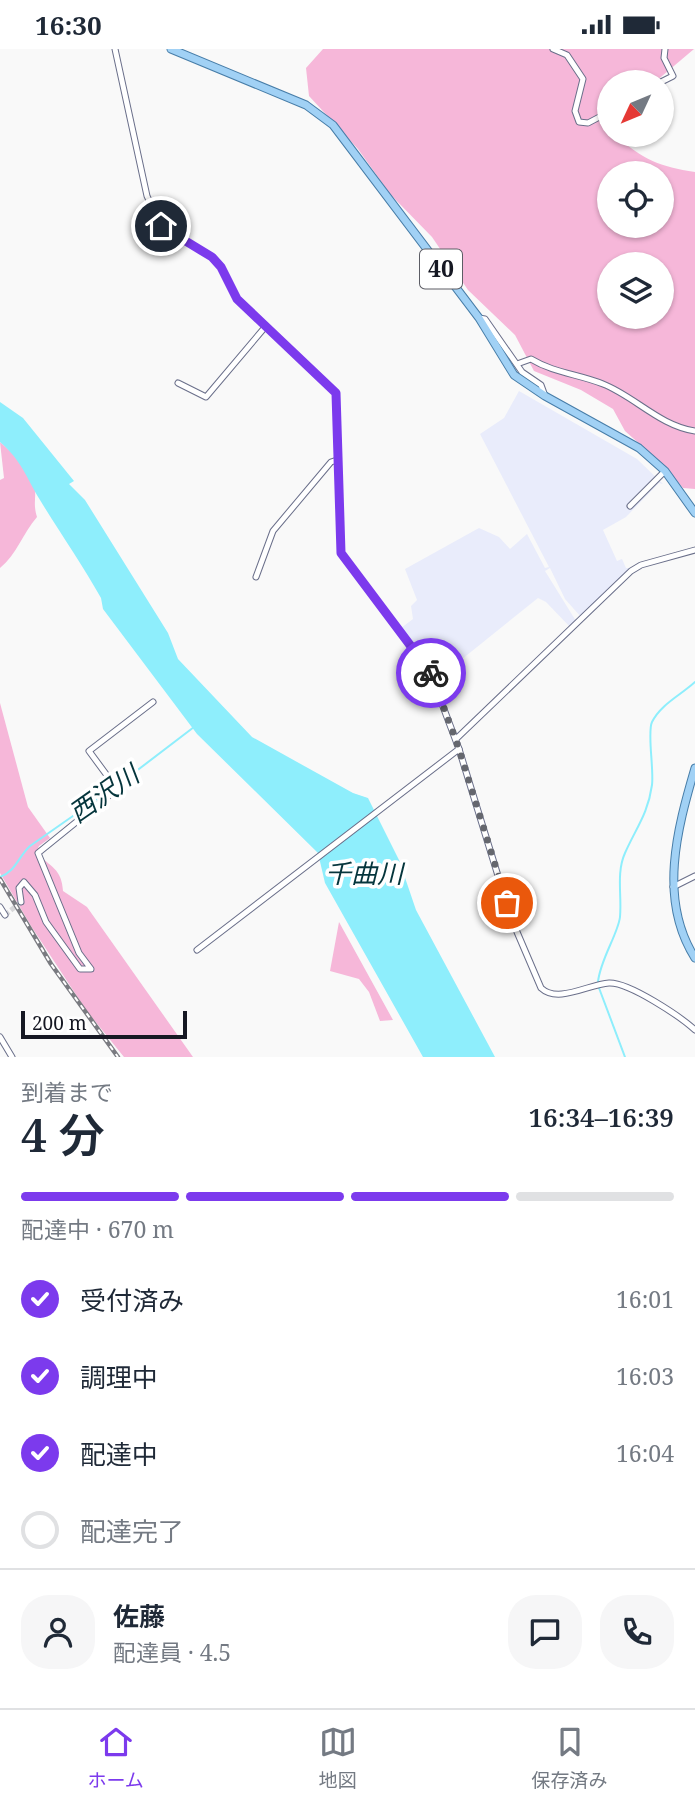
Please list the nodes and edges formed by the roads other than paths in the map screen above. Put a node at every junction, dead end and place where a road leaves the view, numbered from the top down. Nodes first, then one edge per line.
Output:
1 (115, 49) edge
2 (171, 49) edge
3 (553, 49) edge
4 (665, 49) edge
5 (670, 70) edge
6 (597, 118) edge
7 (479, 318) junction
8 (266, 326) junction
9 (517, 363) junction
10 (178, 383) dead end
11 (545, 396) junction
12 (695, 431) edge
13 (337, 460) junction
14 (665, 471) junction
15 (630, 506) dead end
16 (695, 513) edge
17 (695, 550) edge
18 (256, 577) dead end
19 (153, 702) dead end
20 (456, 739) junction
21 (459, 749) junction
22 (695, 768) edge
23 (695, 876) edge
24 (673, 887) junction
25 (21, 902) tunnel mouth
26 (0, 907) edge
27 (5, 915) dead end
28 (197, 950) dead end
29 (695, 958) edge
30 (695, 1030) edge
31 (0, 1037) edge
32 (12, 1057) edge

1 - 8 street
2 - 7 main road, 40
3 - 6 street
4 - 5 street
7 - 9 street
7 - 11 main road, 40
8 - 10 street
8 - 13 street
9 - 11 street
9 - 12 street
11 - 14 main road, 40
13 - 18 street
13 - 20 street
14 - 15 street
14 - 16 main road, 40
17 - 20 street
19 - 25 street
20 - 21 street
21 - 28 street
21 - 30 street
22 - 24 main road
23 - 24 street
24 - 29 main road
26 - 27 street
31 - 32 street

